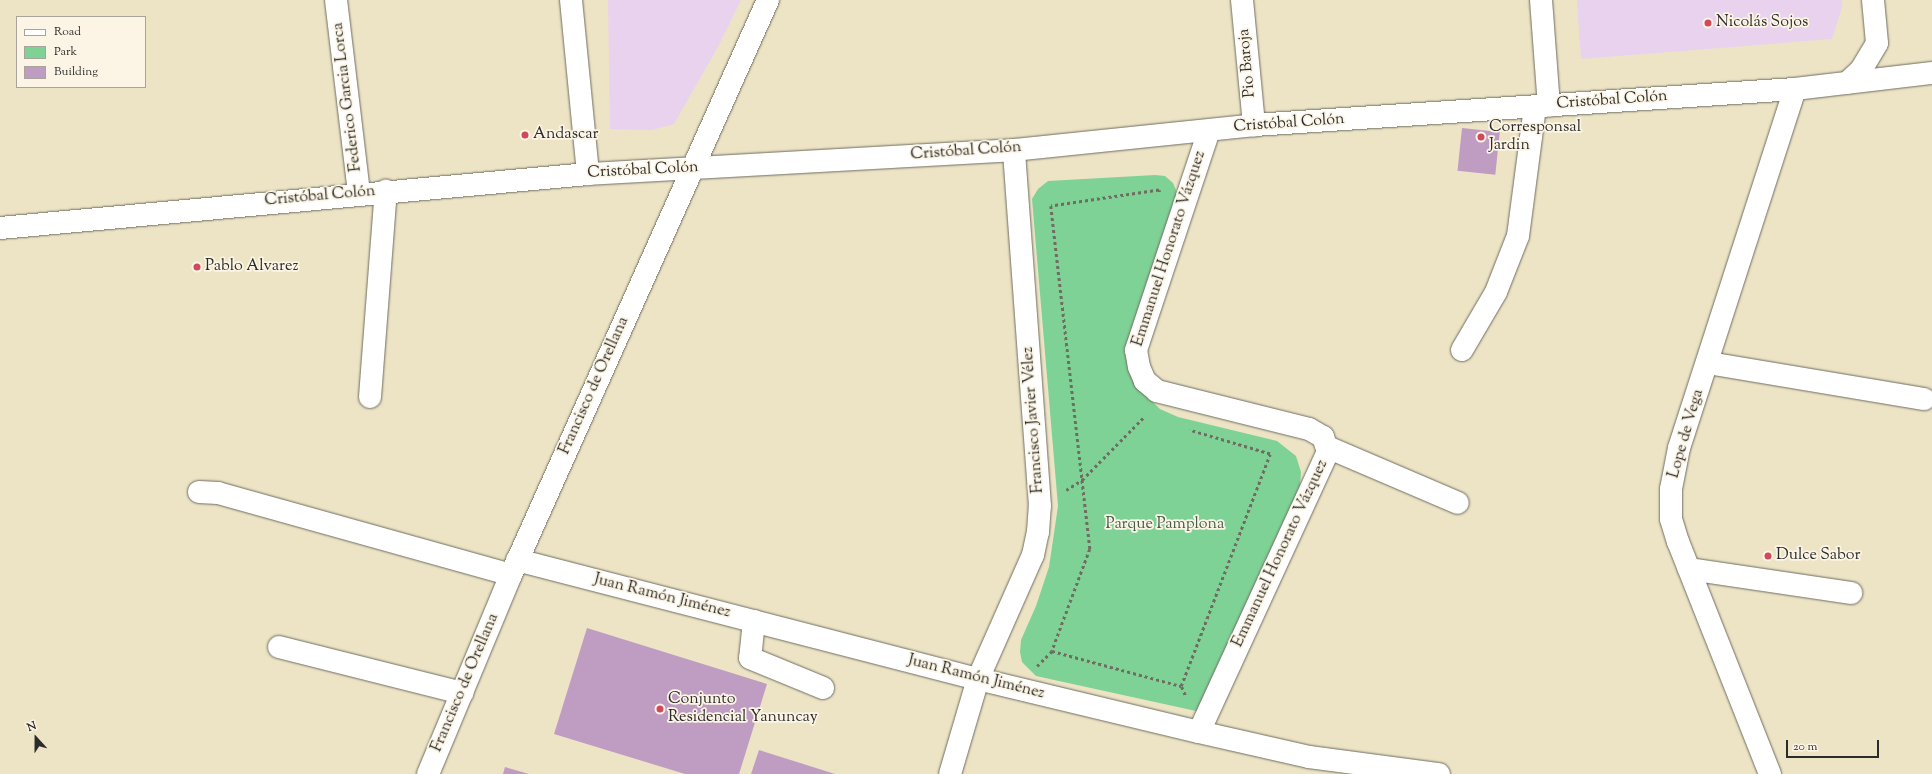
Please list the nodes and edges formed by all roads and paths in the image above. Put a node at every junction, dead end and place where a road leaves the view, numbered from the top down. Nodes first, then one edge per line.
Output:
1 (336, 0) edge
2 (571, 0) edge
3 (768, 0) edge
4 (1242, 0) edge
5 (1541, 0) edge
6 (1873, 0) edge
7 (1932, 73) edge
8 (1847, 83) junction
9 (1795, 90) junction
10 (1542, 107) junction
11 (1254, 125) junction
12 (1209, 131) junction
13 (1014, 150) junction
14 (693, 168) junction
15 (588, 174) junction
16 (386, 191) junction
17 (359, 194) junction
18 (1157, 198) dead end
19 (0, 228) edge
20 (1462, 350) dead end
21 (1708, 363) junction
22 (370, 396) dead end
23 (1173, 396) junction
24 (1924, 399) dead end
25 (1141, 410) dead end
26 (1145, 416) junction
27 (1152, 418) dead end
28 (1182, 427) dead end
29 (1327, 447) junction
30 (1082, 480) junction
31 (199, 492) dead end
32 (1458, 503) dead end
33 (1040, 506) junction
34 (514, 568) junction
35 (1688, 569) junction
36 (1852, 593) dead end
37 (754, 621) junction
38 (279, 647) dead end
39 (978, 679) junction
40 (823, 688) dead end
41 (462, 693) junction
42 (1199, 732) junction
43 (1306, 766) edge
44 (428, 774) edge
45 (950, 774) edge
46 (1439, 774) edge
47 (1770, 774) edge

1 - 17 street, Federico Garcia Lorca
2 - 15 street
3 - 14 street, Francisco de Orellana
4 - 11 street, Pio Baroja
5 - 10 street
6 - 8 street
7 - 8 street, Cristóbal Colón
8 - 9 street, Cristóbal Colón
9 - 10 street, Cristóbal Colón
9 - 21 street, Lope de Vega
10 - 11 street, Cristóbal Colón
10 - 20 street
11 - 12 street, Cristóbal Colón
12 - 13 street, Cristóbal Colón
12 - 23 street, Emmanuel Honorato Vázquez
13 - 14 street, Cristóbal Colón
13 - 33 street, Francisco Javier Vélez
14 - 15 street, Cristóbal Colón
14 - 34 street, Francisco de Orellana
15 - 16 street, Cristóbal Colón
16 - 17 street, Cristóbal Colón
16 - 22 street
17 - 19 street, Cristóbal Colón
18 - 30 path
21 - 24 street
21 - 35 street, Lope de Vega
23 - 26 path
23 - 29 street, Emmanuel Honorato Vázquez
25 - 26 path
26 - 27 path
26 - 30 path
28 - 30 path
29 - 32 street
29 - 42 street, Emmanuel Honorato Vázquez
30 - 33 path
31 - 34 street, Juan Ramón Jiménez
33 - 39 street, Francisco Javier Vélez
34 - 37 street, Juan Ramón Jiménez
34 - 41 street, Francisco de Orellana
35 - 36 street
35 - 47 street, Lope de Vega
37 - 39 street, Juan Ramón Jiménez
37 - 40 street
38 - 41 street
39 - 42 street, Juan Ramón Jiménez
39 - 45 street, Francisco Javier Vélez
41 - 44 street, Francisco de Orellana
42 - 43 street, Juan Ramón Jiménez
43 - 46 street, Juan Ramón Jiménez

